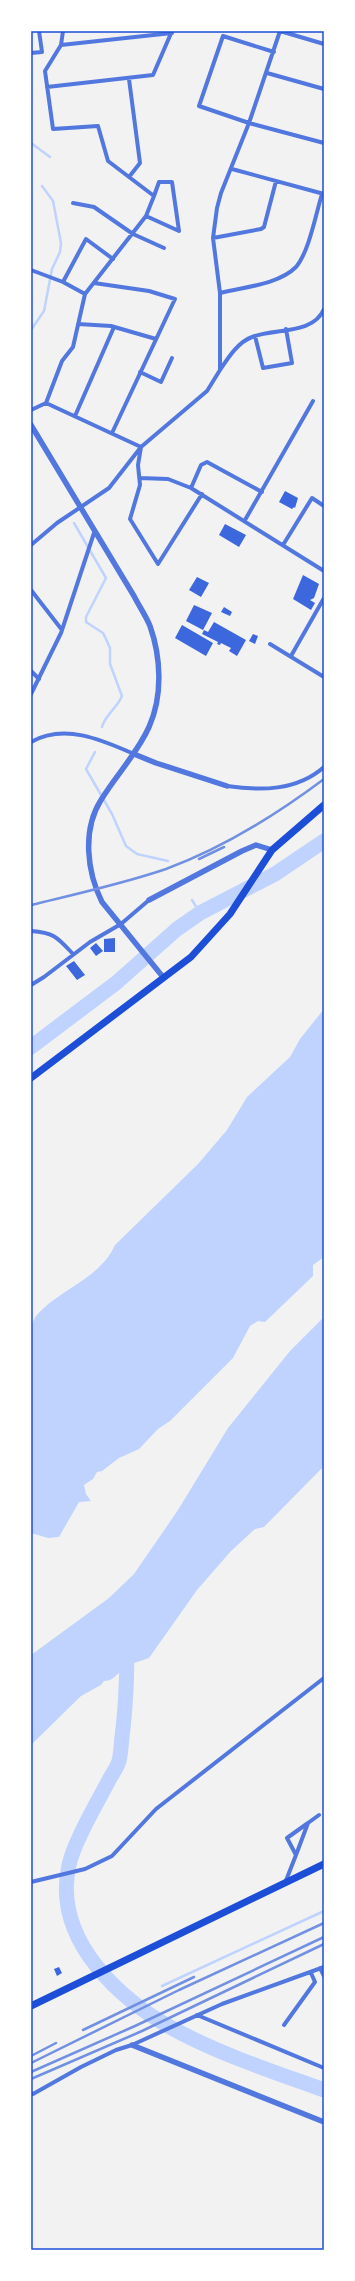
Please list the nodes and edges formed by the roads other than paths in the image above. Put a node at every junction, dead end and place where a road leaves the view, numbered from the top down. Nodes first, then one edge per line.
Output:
1 (39, 31) edge
2 (64, 31) edge
3 (172, 32) edge
4 (324, 44) edge
5 (61, 45) junction
6 (274, 52) junction
7 (31, 53) edge
8 (267, 72) junction
9 (129, 80) junction
10 (47, 88) junction
11 (324, 89) edge
12 (249, 123) junction
13 (324, 143) edge
14 (232, 169) junction
15 (129, 177) junction
16 (276, 181) junction
17 (323, 194) edge
18 (154, 196) junction
19 (73, 203) dead end
20 (146, 216) junction
21 (132, 234) junction
22 (213, 238) junction
23 (164, 248) dead end
24 (113, 259) junction
25 (31, 270) edge
26 (63, 282) junction
27 (94, 283) junction
28 (220, 293) junction
29 (85, 294) junction
30 (324, 309) edge
31 (78, 324) junction
32 (114, 327) junction
33 (286, 329) junction
34 (255, 336) junction
35 (156, 340) junction
36 (172, 358) dead end
37 (220, 370) junction
38 (140, 372) junction
39 (313, 401) dead end
40 (46, 403) junction
41 (31, 410) edge
42 (75, 416) junction
43 (31, 425) edge
44 (112, 433) junction
45 (141, 447) junction
46 (140, 478) junction
47 (191, 488) junction
48 (262, 492) junction
49 (202, 494) junction
50 (324, 506) edge
51 (79, 508) junction
52 (245, 520) junction
53 (94, 533) junction
54 (31, 545) edge
55 (283, 545) junction
56 (324, 571) edge
57 (31, 590) edge
58 (324, 598) edge
59 (62, 630) junction
60 (270, 644) dead end
61 (292, 656) junction
62 (31, 671) edge
63 (324, 677) edge
64 (39, 679) junction
65 (31, 694) edge
66 (31, 742) edge
67 (134, 754) junction
68 (324, 766) edge
69 (226, 786) joint
70 (324, 804) edge
71 (272, 850) junction
72 (149, 900) joint
73 (31, 931) edge
74 (73, 954) junction
75 (163, 977) junction
76 (31, 985) edge
77 (31, 1078) edge
78 (324, 1678) edge
79 (319, 1815) dead end
80 (308, 1823) junction
81 (296, 1855) junction
82 (324, 1864) edge
83 (31, 1882) edge
84 (285, 1883) junction
85 (322, 1967) edge
86 (311, 1973) junction
87 (324, 1976) edge
88 (31, 2006) edge
89 (197, 2015) junction
90 (284, 2025) dead end
91 (132, 2045) junction
92 (324, 2068) edge
93 (32, 2095) edge
94 (324, 2122) edge

1 - 7 street
2 - 5 street
3 - 5 street
3 - 9 street
4 - 6 street
5 - 10 street
6 - 8 street
6 - 12 street
8 - 11 street
8 - 12 street
9 - 10 street
9 - 15 street
10 - 15 street
12 - 13 street
12 - 14 street
14 - 16 street
14 - 22 street
15 - 18 street
16 - 17 street
16 - 22 street
17 - 28 street
18 - 20 street
18 - 20 street
19 - 21 street
20 - 21 street
21 - 23 street
21 - 24 street
22 - 28 street
24 - 26 street
24 - 27 street
25 - 26 street
26 - 29 street
27 - 29 street
27 - 35 street
28 - 37 street
29 - 31 street
30 - 33 street
31 - 32 street
31 - 40 street
32 - 35 street
32 - 42 street
33 - 34 street
33 - 34 street
34 - 37 street
35 - 38 street
36 - 38 street
37 - 45 street
38 - 44 street
39 - 48 street
40 - 41 street
40 - 42 street
42 - 44 street
43 - 51 street
44 - 45 street
45 - 46 street
45 - 51 street
46 - 47 street
46 - 49 street
47 - 48 street
47 - 49 street
48 - 52 street
49 - 52 street
50 - 55 street
51 - 53 street
51 - 54 street
52 - 55 street
53 - 59 street
53 - 67 street
55 - 56 street
57 - 59 street
58 - 61 street
59 - 64 street
60 - 61 street
61 - 63 street
62 - 64 street
64 - 65 street
66 - 67 street
67 - 69 street
67 - 75 street
68 - 69 street
70 - 71 main road
71 - 72 street
71 - 75 main road
72 - 74 street
73 - 74 street
74 - 76 street
75 - 77 main road
78 - 83 street
79 - 80 street
80 - 81 street
80 - 81 street
81 - 84 street
82 - 84 main road
84 - 88 main road
85 - 86 street
85 - 87 street
86 - 89 street
86 - 90 street
89 - 91 street
89 - 92 street
91 - 93 street
91 - 94 street

